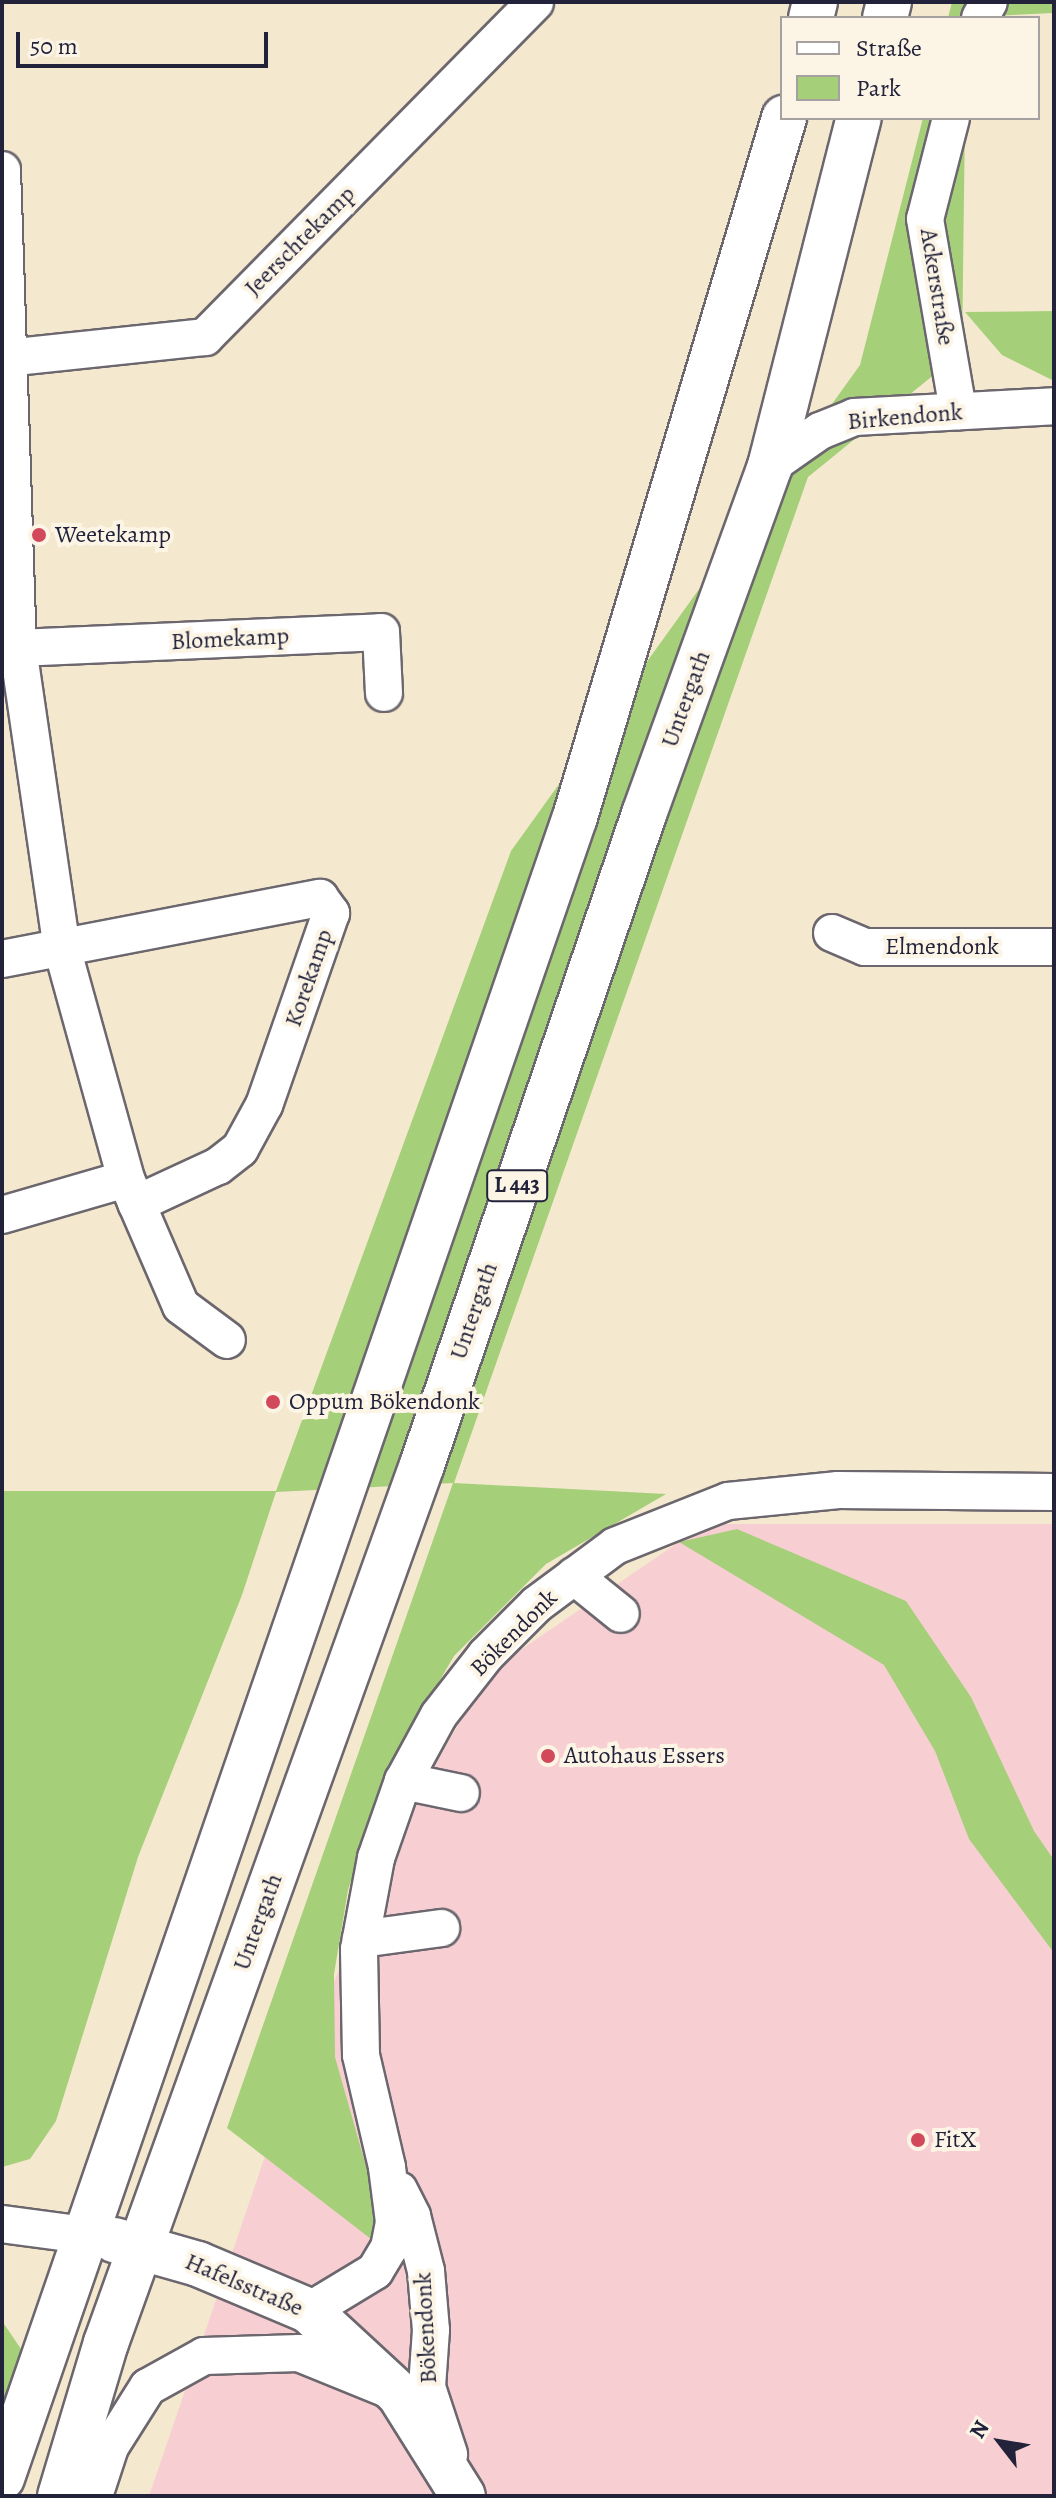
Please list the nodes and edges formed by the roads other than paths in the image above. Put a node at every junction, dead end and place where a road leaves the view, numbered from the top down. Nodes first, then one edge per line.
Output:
1 (535, 2) edge
2 (783, 120) edge
3 (858, 120) edge
4 (950, 120) edge
5 (2, 170) edge
6 (4, 316) edge
7 (6, 358) junction
8 (1054, 406) edge
9 (958, 411) junction
10 (6, 456) edge
11 (770, 466) junction
12 (18, 648) junction
13 (11, 686) edge
14 (384, 693) dead end
15 (832, 933) dead end
16 (1054, 947) edge
17 (62, 948) junction
18 (2, 959) edge
19 (131, 1192) junction
20 (2, 1215) edge
21 (227, 1340) dead end
22 (1054, 1492) edge
23 (574, 1576) junction
24 (621, 1614) dead end
25 (403, 1781) junction
26 (461, 1793) dead end
27 (441, 1928) dead end
28 (361, 1939) junction
29 (387, 2167) junction
30 (2, 2224) edge
31 (84, 2235) junction
32 (144, 2245) junction
33 (309, 2311) junction
34 (399, 2394) junction
35 (2, 2478) edge
36 (462, 2493) edge
37 (60, 2496) edge
38 (94, 2496) edge

1 - 7 street, Jeerschtekamp
2 - 31 main road, L 443
3 - 11 main road, Untergath / L 443
4 - 9 street, Ackerstraße
5 - 6 street
6 - 7 street
7 - 10 street
8 - 9 street, Birkendonk
9 - 11 street, Birkendonk
10 - 12 street
11 - 32 main road, Untergath / L 443
12 - 13 street
12 - 14 street, Blomekamp
13 - 17 street
15 - 16 street, Elmendonk
17 - 18 street
17 - 19 street
17 - 19 street, Korekamp
19 - 20 street
19 - 21 street
22 - 23 street, Bökendonk
23 - 24 street
23 - 25 street, Bökendonk
25 - 26 street
25 - 28 street, Bökendonk
27 - 28 street
28 - 29 street, Bökendonk
29 - 33 street, Bökendonk
29 - 36 street, Bökendonk
30 - 31 street
31 - 32 main road, Hafelsstraße
31 - 35 main road
32 - 33 main road, Hafelsstraße
32 - 37 main road, Untergath
33 - 34 main road, Hafelsstraße
34 - 36 main road, Hafelsstraße
34 - 38 street

